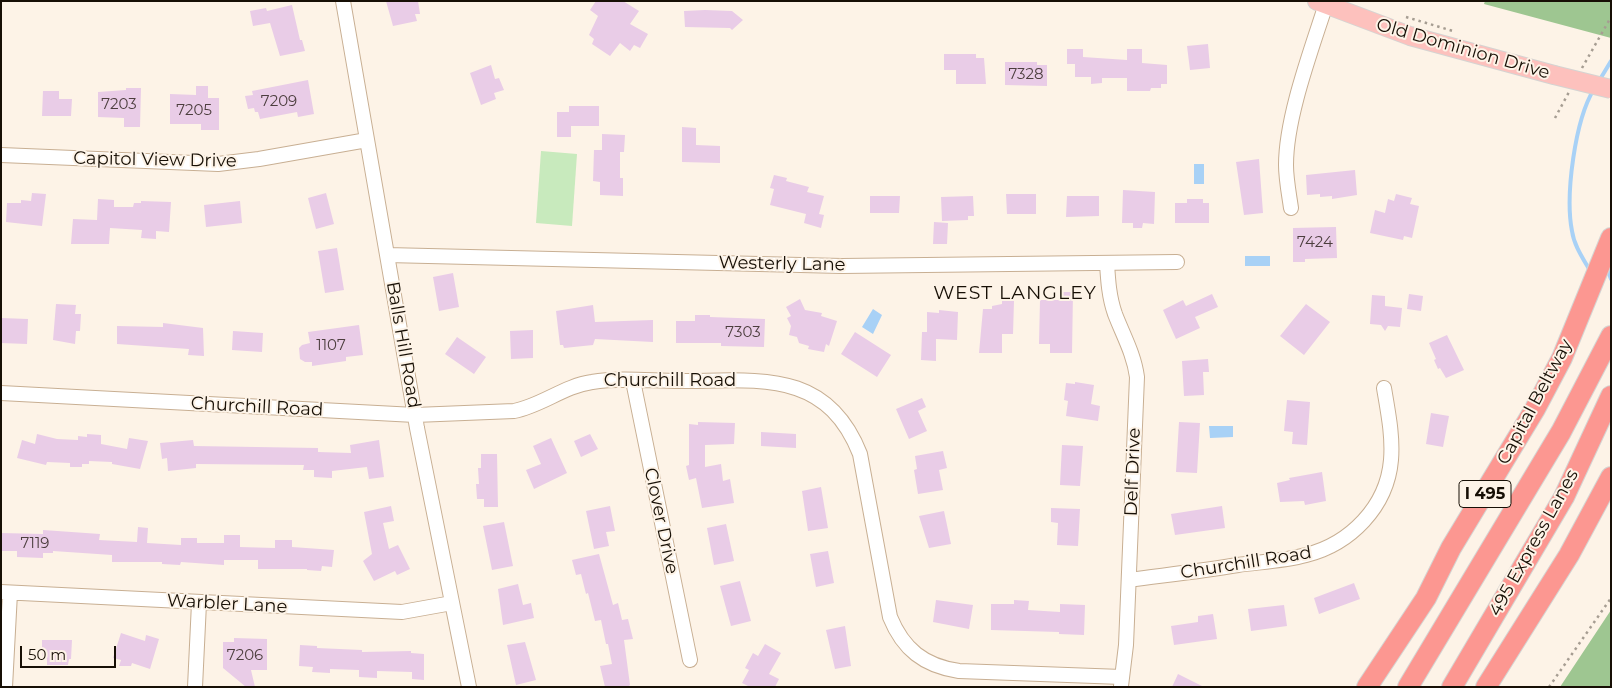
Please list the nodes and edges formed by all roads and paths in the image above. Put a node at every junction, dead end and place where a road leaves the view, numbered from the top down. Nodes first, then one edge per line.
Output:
1 (343, 1) edge
2 (1322, 3) edge
3 (1398, 15) dead end
4 (1454, 31) dead end
5 (1611, 90) edge
6 (366, 140) junction
7 (1, 155) edge
8 (1291, 208) dead end
9 (1611, 238) edge
10 (387, 255) junction
11 (1177, 262) dead end
12 (1107, 263) junction
13 (1610, 338) edge
14 (633, 381) junction
15 (1384, 388) dead end
16 (1, 394) edge
17 (1611, 396) edge
18 (415, 415) junction
19 (1611, 477) edge
20 (1129, 580) junction
21 (6, 592) edge
22 (1611, 598) edge
23 (199, 603) junction
24 (452, 603) junction
25 (690, 660) dead end
26 (1122, 682) edge
27 (5, 687) edge
28 (195, 687) edge
29 (469, 687) edge
30 (1367, 687) edge
31 (1408, 687) edge
32 (1452, 687) edge
33 (1486, 687) edge
34 (1550, 687) edge

1 - 6 street, Balls Hill Road
2 - 5 main road, Old Dominion Drive, bridge
2 - 8 street
3 - 4 path
6 - 7 street, Capitol View Drive
6 - 10 street, Balls Hill Road
9 - 30 highway, Capital Beltway / I 495
10 - 12 street, Westerly Lane
10 - 18 street, Balls Hill Road
11 - 12 street, Westerly Lane
12 - 20 street, Delf Drive
13 - 31 highway, 495 Express Lanes
14 - 18 street, Churchill Road
14 - 25 street, Clover Drive
14 - 26 street, Churchill Road
15 - 20 street, Churchill Road
16 - 18 street, Churchill Road
17 - 32 highway, 495 Express Lanes
18 - 24 street, Balls Hill Road
19 - 33 highway
20 - 26 street, Delf Drive
21 - 23 street, Warbler Lane
21 - 27 street
22 - 34 path
23 - 24 street, Warbler Lane
23 - 28 street
24 - 29 street, Balls Hill Road

